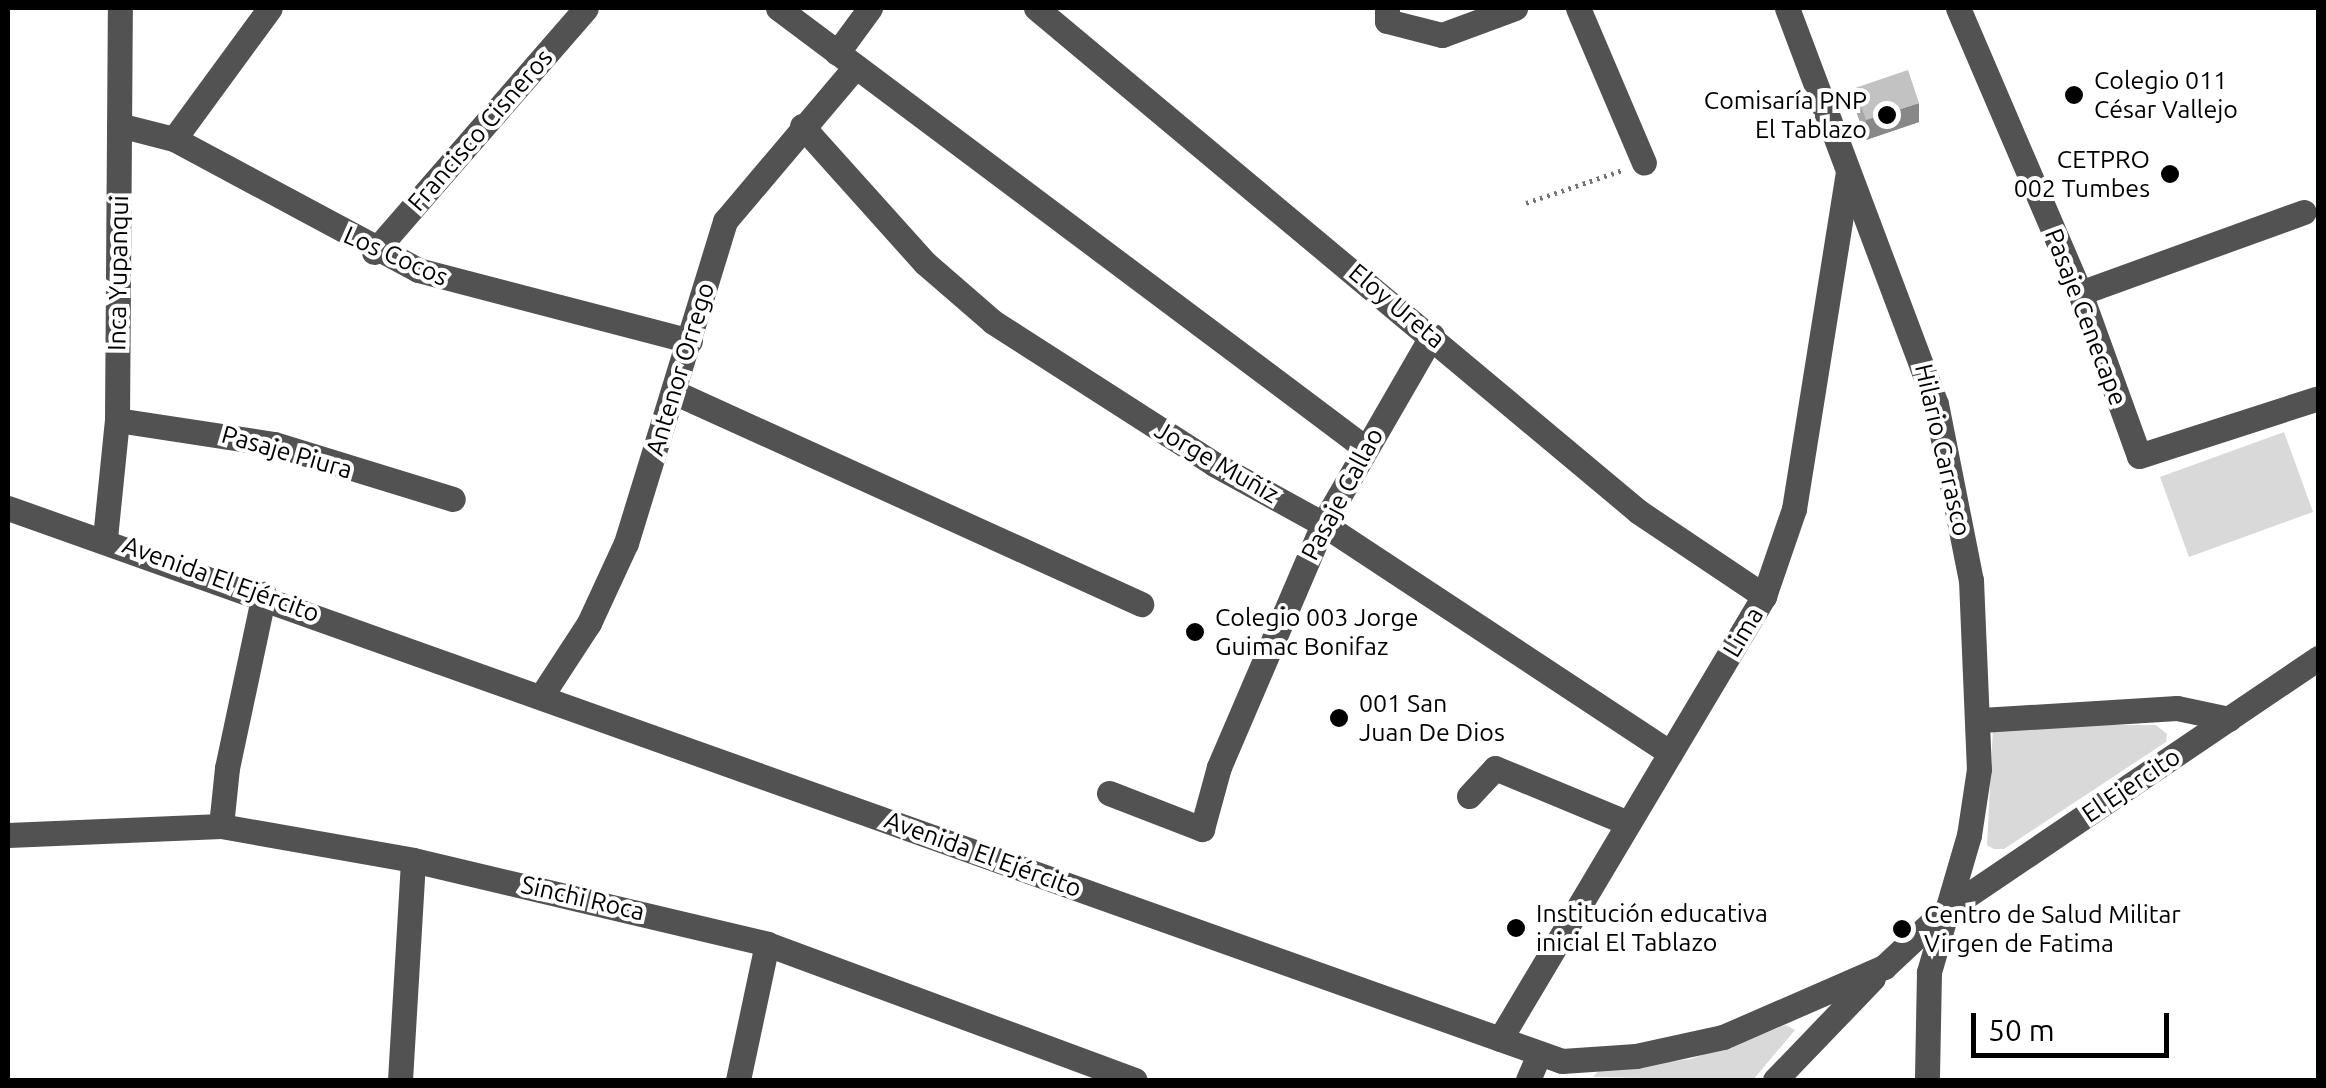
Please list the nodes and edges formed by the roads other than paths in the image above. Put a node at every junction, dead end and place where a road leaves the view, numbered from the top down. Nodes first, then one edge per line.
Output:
1 (120, 8) edge
2 (270, 8) edge
3 (586, 8) edge
4 (778, 8) edge
5 (870, 8) edge
6 (1036, 8) edge
7 (1515, 8) edge
8 (1578, 8) edge
9 (1787, 8) edge
10 (1958, 8) edge
11 (1387, 14) edge
12 (846, 60) junction
13 (119, 126) junction
14 (802, 126) junction
15 (174, 139) junction
16 (1644, 164) road end
17 (1848, 172) junction
18 (2304, 212) dead end
19 (374, 252) junction
20 (2080, 292) junction
21 (1432, 335) junction
22 (690, 340) junction
23 (676, 393) junction
24 (2316, 399) edge
25 (117, 420) junction
26 (1364, 447) junction
27 (453, 499) dead end
28 (8, 508) edge
29 (1324, 524) junction
30 (105, 538) junction
31 (264, 594) junction
32 (1764, 596) junction
33 (1141, 604) dead end
34 (2318, 658) edge
35 (542, 695) junction
36 (2228, 719) junction
37 (1981, 720) junction
38 (1670, 754) junction
39 (1109, 793) dead end
40 (1469, 796) dead end
41 (1628, 823) junction
42 (222, 826) junction
43 (8, 835) edge
44 (413, 860) junction
45 (1943, 912) junction
46 (767, 944) junction
47 (1884, 968) junction
48 (1500, 1039) junction
49 (1550, 1058) junction
50 (400, 1080) edge
51 (738, 1080) edge
52 (1135, 1080) edge
53 (1528, 1080) edge
54 (1583, 1080) edge
55 (1776, 1080) edge
56 (1927, 1080) edge

1 - 13 street, Inca Yupanqui
2 - 15 street
3 - 19 street, Francisco Cisneros
4 - 12 street
5 - 12 street, Antenor Orrego
6 - 21 street, Eloy Ureta
7 - 11 street
8 - 16 street
9 - 17 street, Hilario Carrasco
10 - 20 street, Pasaje Cenecape
12 - 14 street, Antenor Orrego
12 - 26 street
13 - 15 street, Los Cocos
13 - 25 street, Inca Yupanqui
14 - 22 street, Antenor Orrego
14 - 29 street, Jorge Muñiz
15 - 19 street, Los Cocos
17 - 32 street, Lima
17 - 37 street, Hilario Carrasco
18 - 20 street
19 - 22 street, Los Cocos
20 - 24 street, Pasaje Cenecape
21 - 26 street, Pasaje Callao
21 - 32 street, Eloy Ureta
22 - 23 street, Antenor Orrego
23 - 33 street
23 - 35 street, Antenor Orrego
25 - 27 street, Pasaje Piura
25 - 30 street, Inca Yupanqui
26 - 29 street, Pasaje Callao
28 - 30 street, Avenida El Ejército
29 - 38 street, Jorge Muñiz
29 - 39 street, Pasaje Callao
30 - 31 street, Avenida El Ejército
31 - 35 street, Avenida El Ejército
31 - 42 street
32 - 38 street, Lima
34 - 36 street, El Ejercito
35 - 48 street, Avenida El Ejército
36 - 37 street
36 - 45 street, El Ejercito
37 - 45 street, Hilario Carrasco
38 - 41 street, Lima
40 - 41 street
41 - 48 street, Lima
42 - 43 street, Sinchi Roca
42 - 44 street, Sinchi Roca
44 - 46 street, Sinchi Roca
44 - 50 street
45 - 47 street, Avenida El Ejército
45 - 56 street, Hilario Carrasco
46 - 51 street
46 - 52 street, Sinchi Roca
47 - 49 street, Avenida El Ejército
47 - 55 street
48 - 49 street, Avenida El Ejército
49 - 53 street
49 - 54 street

